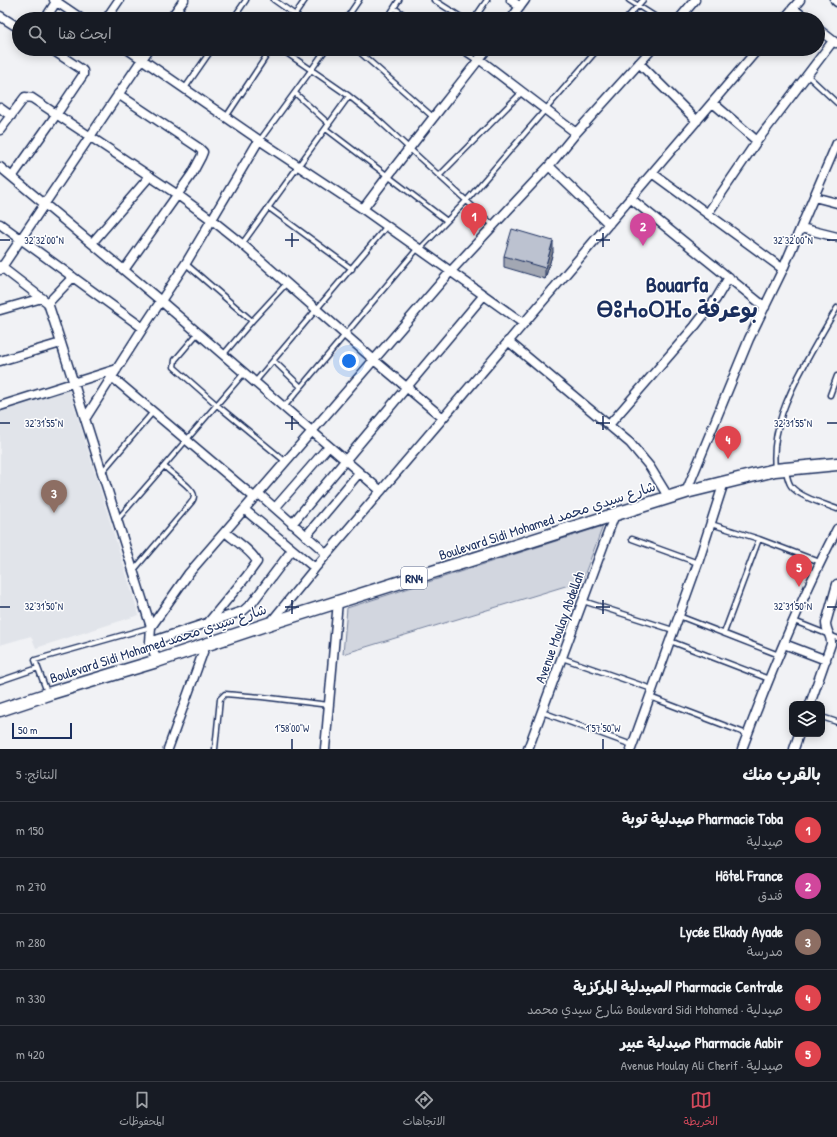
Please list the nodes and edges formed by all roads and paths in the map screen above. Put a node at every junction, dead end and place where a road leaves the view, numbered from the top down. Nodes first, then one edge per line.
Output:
1 (119, 0) edge
2 (184, 0) edge
3 (246, 0) edge
4 (274, 0) edge
5 (305, 0) edge
6 (359, 0) edge
7 (399, 0) edge
8 (434, 0) edge
9 (487, 0) edge
10 (511, 0) edge
11 (630, 0) edge
12 (643, 0) edge
13 (695, 0) edge
14 (800, 0) edge
15 (56, 1) edge
16 (523, 3) edge
17 (639, 6) junction
18 (394, 8) junction
19 (793, 8) junction
20 (49, 12) edge
21 (72, 12) edge
22 (111, 12) edge
23 (175, 12) edge
24 (238, 12) edge
25 (292, 12) edge
26 (296, 12) edge
27 (351, 12) edge
28 (391, 12) edge
29 (400, 12) edge
30 (453, 12) edge
31 (479, 12) edge
32 (516, 12) edge
33 (633, 12) edge
34 (649, 12) edge
35 (685, 12) edge
36 (790, 12) edge
37 (798, 12) edge
38 (0, 16) edge
39 (12, 24) edge
40 (825, 35) edge
41 (835, 43) edge
42 (825, 54) edge
43 (61, 56) edge
44 (138, 56) edge
45 (144, 56) edge
46 (207, 56) edge
47 (266, 56) edge
48 (292, 56) edge
49 (321, 56) edge
50 (364, 56) edge
51 (471, 56) edge
52 (481, 56) edge
53 (592, 56) edge
54 (646, 56) edge
55 (752, 56) edge
56 (824, 56) edge
57 (142, 59) junction
58 (478, 60) junction
59 (639, 64) junction
60 (312, 69) junction
61 (807, 75) junction
62 (185, 88) junction
63 (295, 92) junction
64 (522, 92) junction
65 (118, 94) junction
66 (349, 96) junction
67 (713, 103) junction
68 (837, 103) edge
69 (0, 108) edge
70 (546, 110) junction
71 (56, 115) junction
72 (11, 116) junction
73 (226, 117) junction
74 (434, 118) junction
75 (697, 120) junction
76 (329, 124) junction
77 (326, 129) junction
78 (0, 130) edge
79 (576, 133) junction
80 (90, 136) junction
81 (259, 140) junction
82 (757, 141) junction
83 (837, 143) edge
84 (408, 148) junction
85 (299, 166) junction
86 (549, 166) junction
87 (0, 167) edge
88 (652, 173) junction
89 (150, 176) junction
90 (387, 176) junction
91 (440, 176) junction
92 (12, 177) junction
93 (178, 195) junction
94 (814, 197) junction
95 (630, 198) junction
96 (467, 200) junction
97 (44, 203) junction
98 (837, 203) edge
99 (269, 208) junction
100 (363, 209) junction
101 (708, 213) junction
102 (212, 220) junction
103 (447, 221) junction
104 (0, 224) edge
105 (609, 224) junction
106 (388, 226) junction
107 (494, 226) junction
108 (801, 228) junction
109 (837, 237) edge
110 (20, 239) junction
111 (92, 243) junction
112 (242, 244) junction
113 (419, 248) junction
114 (186, 263) junction
115 (1, 268) edge
116 (352, 269) junction
117 (783, 269) junction
118 (124, 270) junction
119 (450, 272) junction
120 (73, 277) junction
121 (730, 277) junction
122 (286, 284) junction
123 (484, 295) junction
124 (45, 301) junction
125 (161, 301) junction
126 (765, 307) junction
127 (837, 308) edge
128 (0, 310) edge
129 (317, 310) junction
130 (252, 321) junction
131 (524, 323) junction
132 (142, 328) junction
133 (198, 333) junction
134 (344, 334) junction
135 (508, 341) junction
136 (61, 343) junction
137 (223, 355) junction
138 (374, 360) junction
139 (0, 361) edge
140 (274, 361) junction
141 (117, 369) junction
142 (244, 373) junction
143 (112, 376) junction
144 (837, 376) edge
145 (255, 382) junction
146 (74, 384) junction
147 (301, 387) junction
148 (405, 388) junction
149 (830, 395) dead end
150 (216, 405) junction
151 (0, 406) edge
152 (284, 407) junction
153 (153, 412) junction
154 (85, 418) junction
155 (442, 418) junction
156 (609, 425) junction
157 (313, 432) junction
158 (187, 440) junction
159 (329, 446) junction
160 (345, 460) junction
161 (287, 462) junction
162 (164, 466) junction
163 (836, 466) edge
164 (780, 469) junction
165 (102, 472) junction
166 (359, 473) junction
167 (724, 482) junction
168 (381, 491) junction
169 (686, 492) junction
170 (257, 496) junction
171 (669, 498) junction
172 (275, 508) junction
173 (837, 509) edge
174 (245, 510) junction
175 (615, 514) junction
176 (117, 520) junction
177 (292, 524) junction
178 (711, 524) junction
179 (837, 529) edge
180 (225, 532) junction
181 (306, 536) junction
182 (632, 539) dead end
183 (759, 539) junction
184 (292, 550) junction
185 (326, 554) junction
186 (820, 562) junction
187 (698, 563) junction
188 (314, 568) junction
189 (133, 571) junction
190 (837, 588) edge
191 (582, 600) junction
192 (338, 602) junction
193 (679, 616) junction
194 (794, 621) junction
195 (271, 623) junction
196 (206, 624) junction
197 (151, 627) junction
198 (674, 630) junction
199 (724, 633) junction
200 (833, 637) edge
201 (670, 641) junction
202 (150, 642) junction
203 (206, 644) junction
204 (784, 644) junction
205 (779, 655) junction
206 (562, 658) junction
207 (826, 660) junction
208 (156, 661) junction
209 (38, 668) junction
210 (768, 679) junction
211 (0, 681) edge
212 (651, 692) junction
213 (48, 694) junction
214 (811, 701) edge
215 (329, 705) junction
216 (0, 710) edge
217 (541, 712) junction
218 (825, 718) edge
219 (837, 722) edge
220 (747, 734) junction
221 (798, 737) edge
222 (631, 747) edge
223 (168, 749) edge
224 (215, 749) edge
225 (325, 749) edge
226 (528, 749) edge
227 (742, 749) edge
228 (794, 749) edge

1 - 22 street
2 - 23 street
3 - 24 lane
4 - 25 lane
5 - 26 lane
6 - 27 lane
7 - 18 lane
8 - 30 lane
9 - 31 lane
10 - 16 street
11 - 17 lane
12 - 17 lane
13 - 35 street
14 - 19 street
15 - 20 street
15 - 21 street
16 - 32 street
17 - 33 lane
17 - 34 lane
18 - 28 lane
18 - 29 lane
19 - 36 street
19 - 37 street
38 - 39 street
40 - 41 street
41 - 42 street
43 - 71 street
44 - 57 street
45 - 57 street
46 - 62 lane
47 - 73 lane
48 - 60 lane
49 - 60 lane
50 - 74 lane
51 - 58 lane
52 - 58 street
53 - 70 lane
54 - 59 street
55 - 67 street
56 - 61 street
57 - 62 street
57 - 65 street
58 - 64 street
58 - 74 street
59 - 75 street
59 - 79 street
60 - 63 lane
60 - 66 lane
61 - 68 lane
61 - 82 street
62 - 73 street
63 - 76 lane
63 - 81 lane
64 - 70 street
64 - 91 lane
65 - 80 street
65 - 93 street
66 - 76 lane
66 - 84 lane
67 - 75 street
67 - 82 street
69 - 72 street
70 - 79 street
70 - 96 lane
71 - 72 street
71 - 80 street
71 - 92 street
72 - 78 street
73 - 81 street
74 - 84 street
75 - 88 street
76 - 77 lane
77 - 85 lane
77 - 90 lane
79 - 86 street
80 - 89 street
80 - 97 street
81 - 85 street
81 - 102 street
82 - 101 street
83 - 94 street
84 - 90 street
84 - 91 lane
85 - 99 lane
85 - 100 street
86 - 105 street
86 - 107 street
87 - 92 street
88 - 95 street
88 - 101 street
89 - 93 street
89 - 111 street
90 - 100 street
90 - 103 lane
91 - 96 lane
92 - 97 street
93 - 102 street
93 - 118 street
94 - 98 street
94 - 108 street
95 - 105 street
95 - 121 street
96 - 103 lane
96 - 107 lane
97 - 110 street
97 - 111 street
99 - 112 lane
99 - 116 lane
100 - 106 street
101 - 117 street
102 - 112 street
102 - 114 street
103 - 113 lane
104 - 110 street
105 - 131 street
106 - 113 street
106 - 116 lane
107 - 119 street
108 - 109 street
108 - 117 street
110 - 115 street
110 - 120 street
111 - 118 street
112 - 122 street
113 - 119 street
113 - 134 lane
114 - 125 street
114 - 130 lane
115 - 124 street
116 - 129 lane
117 - 126 street
118 - 125 street
119 - 123 street
119 - 138 street
120 - 124 street
120 - 132 street
121 - 126 street
121 - 156 street
122 - 129 street
122 - 130 lane
123 - 131 street
123 - 148 street
124 - 128 street
124 - 136 street
125 - 132 street
125 - 133 street
126 - 169 street
127 - 164 lane
129 - 134 street
129 - 140 lane
130 - 137 lane
131 - 135 street
132 - 141 street
133 - 137 street
133 - 150 lane
134 - 138 street
134 - 147 lane
135 - 155 street
135 - 156 street
136 - 139 street
136 - 146 street
137 - 142 street
138 - 148 street
138 - 157 street
140 - 145 lane
140 - 147 lane
141 - 143 street
141 - 146 street
142 - 145 street
142 - 150 lane
143 - 153 street
143 - 154 street
144 - 149 lane
145 - 152 street
146 - 151 street
146 - 154 street
147 - 152 lane
148 - 155 street
148 - 160 street
150 - 158 lane
150 - 161 lane
152 - 157 street
153 - 158 street
153 - 165 lane
154 - 165 street
155 - 168 street
156 - 171 street
157 - 159 street
157 - 161 street
158 - 162 lane
158 - 170 street
159 - 160 street
159 - 172 street
160 - 166 street
160 - 177 street
161 - 170 street
162 - 176 lane
162 - 189 lane
163 - 164 main road, Boulevard Sidi Mohamed شارع سيدي محمد / RN4
164 - 167 main road, Boulevard Sidi Mohamed شارع سيدي محمد / RN4
164 - 173 lane
165 - 176 street
166 - 168 street
166 - 181 street
167 - 169 main road, Boulevard Sidi Mohamed شارع سيدي محمد / RN4
167 - 178 street
168 - 185 street
169 - 171 main road, Boulevard Sidi Mohamed شارع سيدي محمد / RN4
170 - 172 street
170 - 174 street
171 - 175 main road, Boulevard Sidi Mohamed شارع سيدي محمد / RN4
172 - 177 street
174 - 180 street
174 - 184 street
175 - 191 street, Avenue Moulay Abdellah
175 - 192 main road, Boulevard Sidi Mohamed شارع سيدي محمد / RN4
176 - 189 street
177 - 181 street
178 - 183 lane
178 - 187 street
179 - 186 street
180 - 196 street
180 - 197 street
181 - 185 street
182 - 187 lane
183 - 186 lane
183 - 199 lane
184 - 188 street
184 - 196 street
185 - 188 street
186 - 194 street
187 - 193 street
188 - 195 street
189 - 197 street
190 - 200 street
191 - 198 lane
191 - 206 street, Avenue Moulay Abdellah
192 - 195 main road, Boulevard Sidi Mohamed شارع سيدي محمد / RN4
192 - 215 street
193 - 198 street
193 - 199 lane
194 - 200 lane
194 - 204 street
195 - 203 main road, Boulevard Sidi Mohamed شارع سيدي محمد / RN4
196 - 202 street
197 - 202 street
197 - 209 lane
198 - 201 street
199 - 205 lane
200 - 207 street
201 - 210 lane
201 - 212 street
202 - 208 street
203 - 208 main road, Boulevard Sidi Mohamed شارع سيدي محمد / RN4
203 - 223 street
204 - 205 street
204 - 207 street
205 - 210 street
206 - 212 lane
206 - 217 street, Avenue Moulay Abdellah
207 - 214 street
208 - 213 main road, Boulevard Sidi Mohamed شارع سيدي محمد / RN4
209 - 211 lane
209 - 213 lane
210 - 220 street
212 - 220 lane
212 - 222 street
213 - 216 main road, Boulevard Sidi Mohamed شارع سيدي محمد / RN4
215 - 224 lane
215 - 225 street
217 - 222 lane
217 - 226 street, Avenue Moulay Abdellah
218 - 219 lane
220 - 227 street
221 - 228 street

